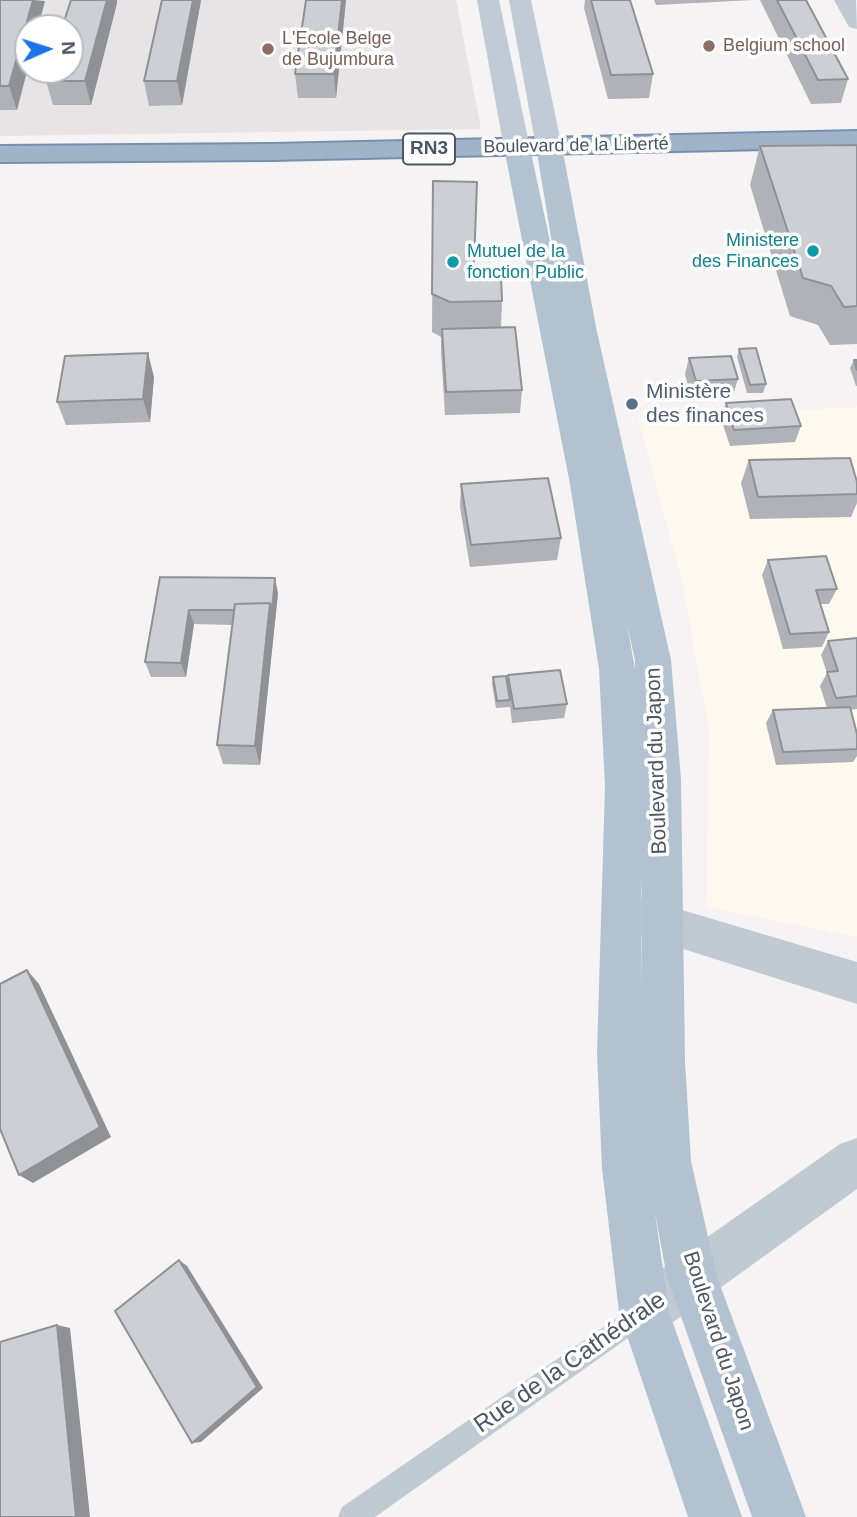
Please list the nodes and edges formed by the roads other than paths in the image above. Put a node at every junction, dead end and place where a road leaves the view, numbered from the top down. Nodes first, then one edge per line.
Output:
1 (488, 0) edge
2 (520, 0) edge
3 (845, 0) edge
4 (857, 22) edge
5 (857, 139) edge
6 (533, 147) junction
7 (0, 154) edge
8 (624, 603) junction
9 (620, 910) junction
10 (661, 923) junction
11 (857, 983) edge
12 (857, 1161) edge
13 (692, 1277) junction
14 (644, 1312) junction
15 (352, 1517) edge
16 (715, 1517) edge
17 (779, 1517) edge

1 - 6 main road, Boulevard du Japon
2 - 6 main road, Boulevard du Japon
3 - 4 street
5 - 6 highway, Boulevard de la Liberté / RN3
6 - 7 highway, Boulevard de la Liberté / RN3
6 - 8 main road, Boulevard du Japon
8 - 9 main road, Boulevard du Japon
8 - 10 main road, Boulevard du Japon
9 - 10 street
9 - 14 main road, Boulevard du Japon
10 - 11 street
10 - 13 main road, Boulevard du Japon
12 - 13 street, Rue de la Cathédrale
13 - 14 street, Rue de la Cathédrale
13 - 17 main road, Boulevard du Japon
14 - 15 lane, Rue de la Cathédrale
14 - 16 main road, Boulevard du Japon

